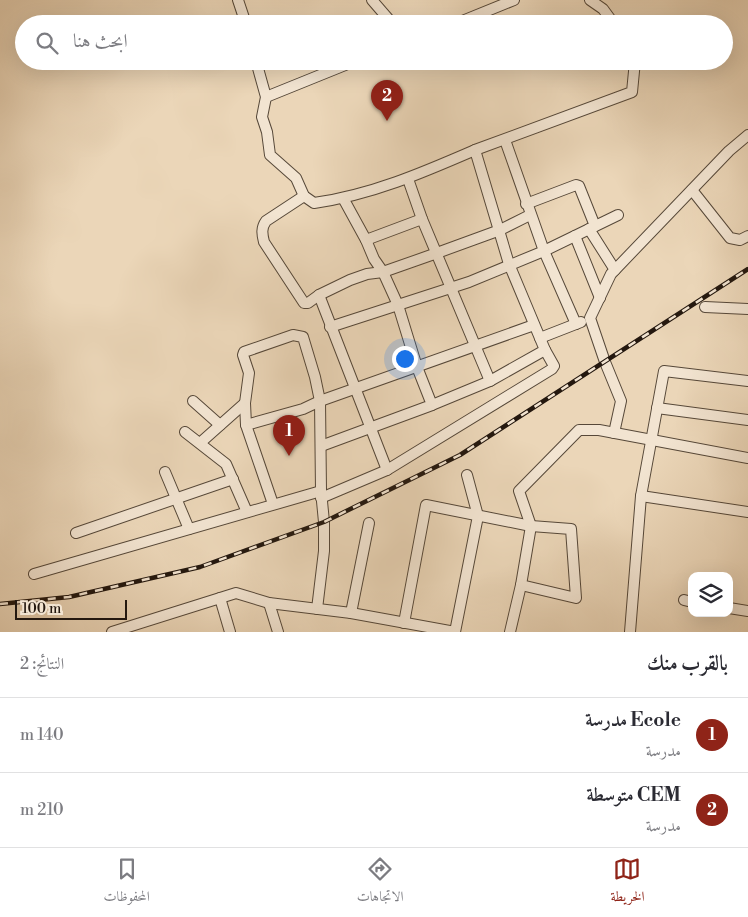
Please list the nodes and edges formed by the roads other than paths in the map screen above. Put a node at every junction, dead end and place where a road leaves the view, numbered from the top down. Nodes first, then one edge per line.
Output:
1 (238, 0) edge
2 (372, 0) edge
3 (514, 0) edge
4 (590, 0) edge
5 (244, 15) edge
6 (384, 15) edge
7 (477, 15) edge
8 (607, 15) edge
9 (258, 70) edge
10 (333, 70) edge
11 (634, 70) edge
12 (266, 97) junction
13 (748, 135) edge
14 (505, 140) junction
15 (476, 150) junction
16 (408, 179) junction
17 (692, 190) junction
18 (304, 196) junction
19 (343, 198) junction
20 (526, 204) junction
21 (530, 215) junction
22 (618, 215) dead end
23 (422, 219) junction
24 (592, 228) junction
25 (500, 230) junction
26 (575, 236) junction
27 (748, 236) edge
28 (366, 240) junction
29 (544, 251) junction
30 (437, 253) junction
31 (509, 264) junction
32 (615, 270) junction
33 (383, 272) junction
34 (452, 287) junction
35 (319, 295) junction
36 (600, 298) junction
37 (398, 305) junction
38 (705, 306) dead end
39 (748, 310) edge
40 (590, 318) junction
41 (576, 324) junction
42 (534, 325) junction
43 (330, 327) junction
44 (540, 338) junction
45 (476, 346) junction
46 (545, 350) junction
47 (417, 367) junction
48 (490, 381) junction
49 (748, 381) edge
50 (356, 389) junction
51 (193, 401) dead end
52 (320, 401) junction
53 (245, 403) junction
54 (432, 405) junction
55 (657, 408) junction
56 (748, 420) edge
57 (220, 425) junction
58 (246, 425) junction
59 (371, 428) junction
60 (185, 432) dead end
61 (614, 432) junction
62 (652, 440) junction
63 (200, 443) junction
64 (322, 446) junction
65 (748, 458) edge
66 (387, 470) junction
67 (165, 472) dead end
68 (467, 475) dead end
69 (233, 479) junction
70 (321, 495) junction
71 (641, 496) junction
72 (176, 498) junction
73 (273, 504) junction
74 (247, 512) junction
75 (748, 512) edge
76 (478, 516) junction
77 (369, 523) dead end
78 (531, 526) junction
79 (189, 529) junction
80 (76, 533) dead end
81 (34, 574) dead end
82 (521, 586) junction
83 (220, 598) junction
84 (269, 603) junction
85 (317, 609) junction
86 (733, 609) edge
87 (748, 611) edge
88 (351, 613) junction
89 (404, 623) junction
90 (128, 630) edge
91 (112, 632) edge
92 (230, 632) edge
93 (278, 632) edge
94 (510, 632) edge
95 (630, 632) edge

1 - 5 street
2 - 6 street
3 - 7 street
4 - 8 street
9 - 12 street
10 - 12 street
11 - 14 street
12 - 18 street
13 - 17 street
14 - 15 street
14 - 20 street
15 - 16 street
15 - 25 street
16 - 19 street
16 - 23 street
17 - 27 street
17 - 32 street
18 - 19 street
18 - 35 street
19 - 28 street
20 - 21 street
20 - 24 street
21 - 25 street
21 - 29 street
22 - 24 street
23 - 28 street
23 - 30 street
24 - 26 street
24 - 32 street
25 - 30 street
25 - 31 street
26 - 29 street
26 - 36 street
28 - 33 street
29 - 31 street
29 - 41 street
30 - 33 street
30 - 34 street
31 - 34 street
31 - 42 street
32 - 36 street
33 - 35 street
33 - 37 street
34 - 37 street
34 - 45 street
35 - 43 street
36 - 40 street
37 - 43 street
37 - 47 street
38 - 39 street
40 - 41 street
40 - 61 street
41 - 44 street
42 - 44 street
42 - 45 street
43 - 50 street
44 - 46 street
45 - 47 street
45 - 48 street
46 - 48 street
46 - 66 street
47 - 50 street
47 - 54 street
48 - 54 street
49 - 55 street
50 - 52 street
50 - 59 street
51 - 57 street
52 - 53 street
52 - 58 street
52 - 64 street
53 - 57 street
53 - 58 street
54 - 59 street
55 - 56 street
55 - 62 street
57 - 63 street
58 - 73 street
59 - 64 street
59 - 66 street
60 - 63 street
61 - 62 street
61 - 78 street
62 - 65 street
62 - 71 street
63 - 69 street
64 - 70 street
66 - 70 street
67 - 72 street
68 - 76 street
69 - 72 street
69 - 74 street
70 - 73 street
70 - 85 street
71 - 75 street
71 - 95 street
72 - 79 street
72 - 80 street
73 - 74 street
74 - 79 street
76 - 78 street
76 - 89 street
76 - 89 street
77 - 88 street
78 - 82 street
78 - 82 street
79 - 81 street
82 - 94 street
83 - 84 street
83 - 90 street
83 - 92 street
84 - 85 street
84 - 93 street
85 - 88 street
86 - 87 street
88 - 89 street
90 - 91 street

